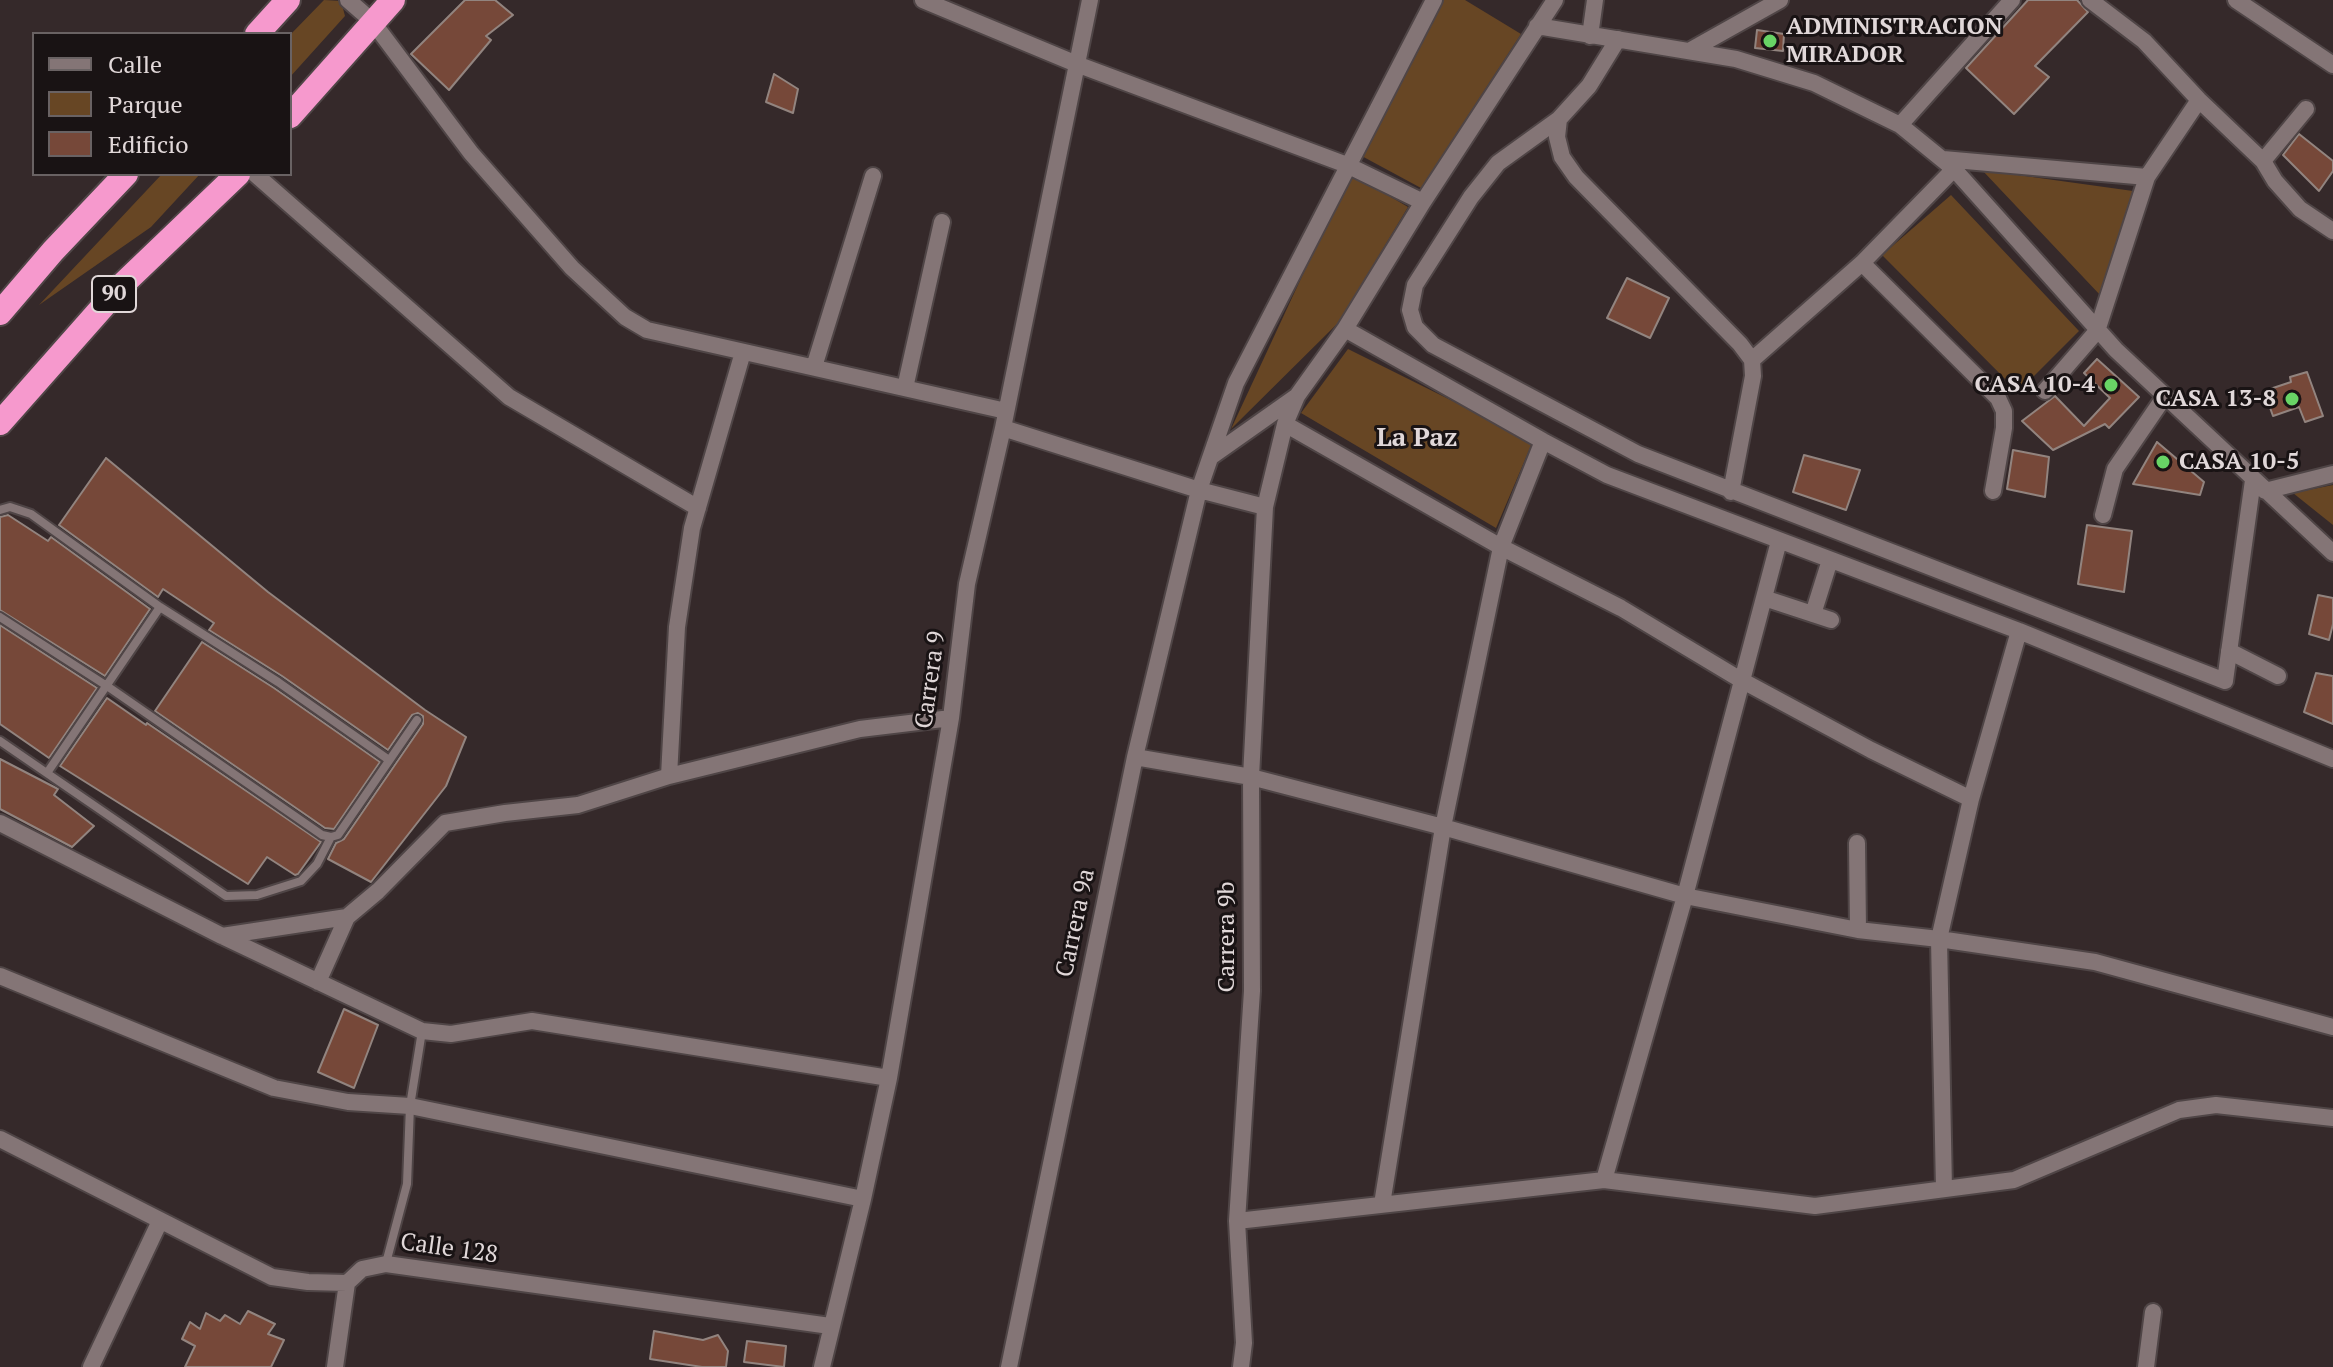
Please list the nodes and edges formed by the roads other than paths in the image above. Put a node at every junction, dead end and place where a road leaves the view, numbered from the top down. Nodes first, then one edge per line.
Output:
1 (288, 0) edge
2 (348, 0) edge
3 (393, 0) edge
4 (923, 0) edge
5 (1090, 0) edge
6 (1434, 0) edge
7 (1555, 0) edge
8 (1595, 0) edge
9 (1780, 0) edge
10 (2012, 0) edge
11 (2090, 0) edge
12 (2236, 0) edge
13 (372, 21) junction
14 (1537, 26) junction
15 (259, 32) edge
16 (1590, 36) junction
17 (1618, 39) junction
18 (1691, 50) junction
19 (1079, 65) junction
20 (2333, 65) edge
21 (2199, 100) junction
22 (2306, 109) dead end
23 (292, 114) edge
24 (1559, 119) junction
25 (1900, 125) junction
26 (2263, 161) junction
27 (1948, 164) junction
28 (1347, 165) junction
29 (124, 176) edge
30 (236, 176) edge
31 (257, 176) edge
32 (873, 176) dead end
33 (2147, 177) junction
34 (1423, 202) junction
35 (942, 222) dead end
36 (2333, 231) edge
37 (1862, 263) junction
38 (0, 313) edge
39 (1345, 329) junction
40 (2097, 331) junction
41 (743, 352) junction
42 (1752, 360) junction
43 (814, 367) junction
44 (905, 388) junction
45 (2045, 391) dead end
46 (1297, 396) junction
47 (2165, 396) junction
48 (1004, 420) junction
49 (0, 423) edge
50 (1285, 424) junction
51 (1543, 441) junction
52 (1211, 457) junction
53 (2333, 474) edge
54 (2259, 486) junction
55 (1199, 490) junction
56 (1993, 491) dead end
57 (1731, 492) junction
58 (1265, 507) junction
59 (698, 508) junction
60 (0, 510) edge
61 (2103, 515) dead end
62 (1779, 541) junction
63 (1501, 547) junction
64 (2333, 553) edge
65 (1830, 560) junction
66 (1764, 598) junction
67 (160, 607) junction
68 (1813, 614) junction
69 (0, 617) edge
70 (1831, 620) dead end
71 (2019, 631) junction
72 (2229, 651) junction
73 (2278, 676) dead end
74 (1741, 680) junction
75 (107, 686) junction
76 (951, 718) junction
77 (417, 720) dead end
78 (0, 741) edge
79 (1135, 757) junction
80 (2333, 759) edge
81 (389, 760) junction
82 (47, 773) junction
83 (669, 776) junction
84 (1251, 777) junction
85 (1971, 799) junction
86 (0, 823) edge
87 (1443, 827) junction
88 (331, 837) junction
89 (1857, 843) dead end
90 (1685, 896) junction
91 (347, 917) junction
92 (1858, 930) junction
93 (222, 936) junction
94 (1939, 939) junction
95 (0, 976) edge
96 (318, 982) junction
97 (2333, 1027) edge
98 (422, 1031) junction
99 (889, 1078) junction
100 (410, 1106) junction
101 (2333, 1118) edge
102 (0, 1139) edge
103 (1604, 1180) junction
104 (1944, 1189) junction
105 (863, 1199) junction
106 (1382, 1204) junction
107 (160, 1221) junction
108 (1237, 1221) junction
109 (386, 1264) junction
110 (347, 1283) junction
111 (2153, 1312) dead end
112 (830, 1326) junction
113 (91, 1367) edge
114 (335, 1367) edge
115 (822, 1367) edge
116 (1009, 1367) edge
117 (1241, 1367) edge
118 (2146, 1367) edge

1 - 15 highway
2 - 13 street
3 - 13 highway
4 - 19 street
5 - 19 street, Carrera 9
6 - 28 street, Carrera 9a
7 - 14 street
8 - 16 street
9 - 18 street
10 - 25 street
11 - 21 street
12 - 20 street
13 - 23 highway
13 - 41 street
14 - 16 street
14 - 34 street
16 - 17 street
17 - 18 street
17 - 24 street
18 - 25 street
19 - 28 street
19 - 48 street, Carrera 9
21 - 26 street
21 - 33 street
22 - 26 street
24 - 42 street
24 - 57 street
25 - 27 street
26 - 36 street
27 - 33 street
27 - 37 street
27 - 40 street
28 - 34 street
28 - 52 street, Carrera 9a
29 - 38 highway
30 - 49 highway, 90
31 - 59 street
32 - 43 street
33 - 40 street
34 - 39 street
35 - 44 street
37 - 42 street
37 - 56 street
39 - 46 street
39 - 51 street
40 - 45 street
40 - 47 street
41 - 43 street
41 - 59 street
42 - 57 street
43 - 44 street
44 - 48 street
46 - 50 street, Carrera 9b
46 - 52 street
47 - 54 street
47 - 61 street
48 - 55 street
48 - 76 street, Carrera 9
50 - 58 street, Carrera 9b
50 - 63 street
51 - 62 street
51 - 63 street
52 - 55 street, Carrera 9a
53 - 54 street
54 - 64 street
54 - 72 street
55 - 58 street
55 - 79 street, Carrera 9a
57 - 72 street
58 - 84 street, Carrera 9b
59 - 83 street
60 - 67 lane
62 - 65 street
62 - 66 street
63 - 74 street
63 - 87 street
65 - 68 street
65 - 71 street
66 - 68 street
66 - 74 street
67 - 75 lane
67 - 81 lane
68 - 70 street
69 - 75 lane
71 - 80 street
71 - 85 street
72 - 73 street
74 - 85 street
74 - 90 street
75 - 82 lane
75 - 88 lane
76 - 83 street
76 - 99 street, Carrera 9
77 - 81 lane
78 - 82 lane
79 - 84 street
79 - 116 street, Carrera 9a
81 - 88 lane
82 - 88 lane
83 - 91 street
84 - 87 street
84 - 108 street, Carrera 9b
85 - 94 street
86 - 93 street
87 - 90 street
87 - 106 street
89 - 92 street
90 - 92 street
90 - 103 street
91 - 93 street
91 - 96 street
92 - 94 street
93 - 96 street
94 - 97 street
94 - 104 street
95 - 100 street
96 - 98 street
98 - 99 street
98 - 100 lane
99 - 105 street, Carrera 9
100 - 105 street
100 - 109 lane
101 - 104 street
102 - 107 street, Calle 128
103 - 104 street
103 - 106 street
105 - 112 street, Carrera 9
106 - 108 street
107 - 110 street, Calle 128
107 - 113 street
108 - 117 street, Carrera 9b
109 - 110 street, Calle 128
109 - 112 street, Calle 128
110 - 114 street
111 - 118 street
112 - 115 street, Carrera 9

